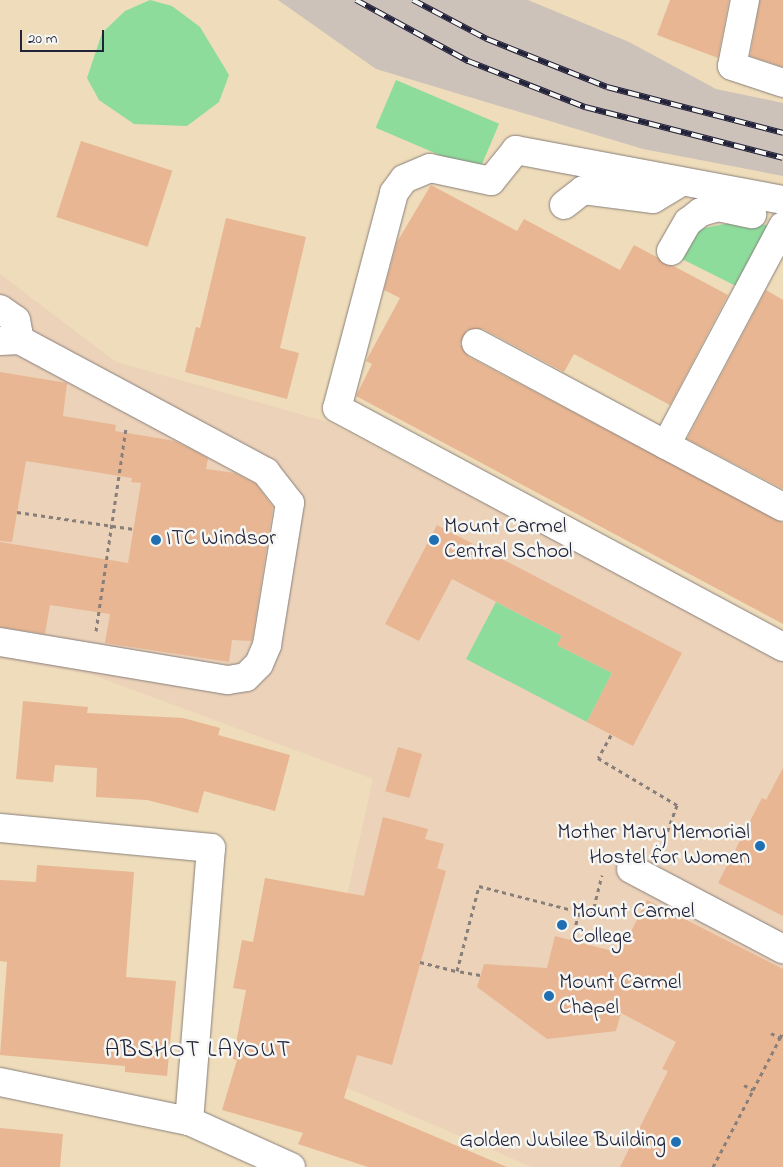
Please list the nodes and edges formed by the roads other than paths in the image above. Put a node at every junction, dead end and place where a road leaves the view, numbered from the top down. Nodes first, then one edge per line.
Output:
1 (745, 0) edge
2 (783, 82) edge
3 (681, 182) junction
4 (783, 200) edge
5 (564, 204) dead end
6 (783, 219) edge
7 (783, 226) edge
8 (671, 251) dead end
9 (0, 309) edge
10 (10, 340) edge
11 (476, 343) dead end
12 (666, 445) junction
13 (783, 507) edge
14 (0, 642) edge
15 (783, 647) edge
16 (0, 828) edge
17 (641, 874) road end
18 (783, 949) edge
19 (0, 1082) edge
20 (189, 1121) junction
21 (290, 1167) edge

1 - 2 street
3 - 4 street
3 - 5 street
3 - 15 street
6 - 8 street
7 - 12 street
9 - 10 street
10 - 14 street
11 - 12 street
12 - 13 street
16 - 20 street
17 - 18 street
19 - 20 street
20 - 21 street

